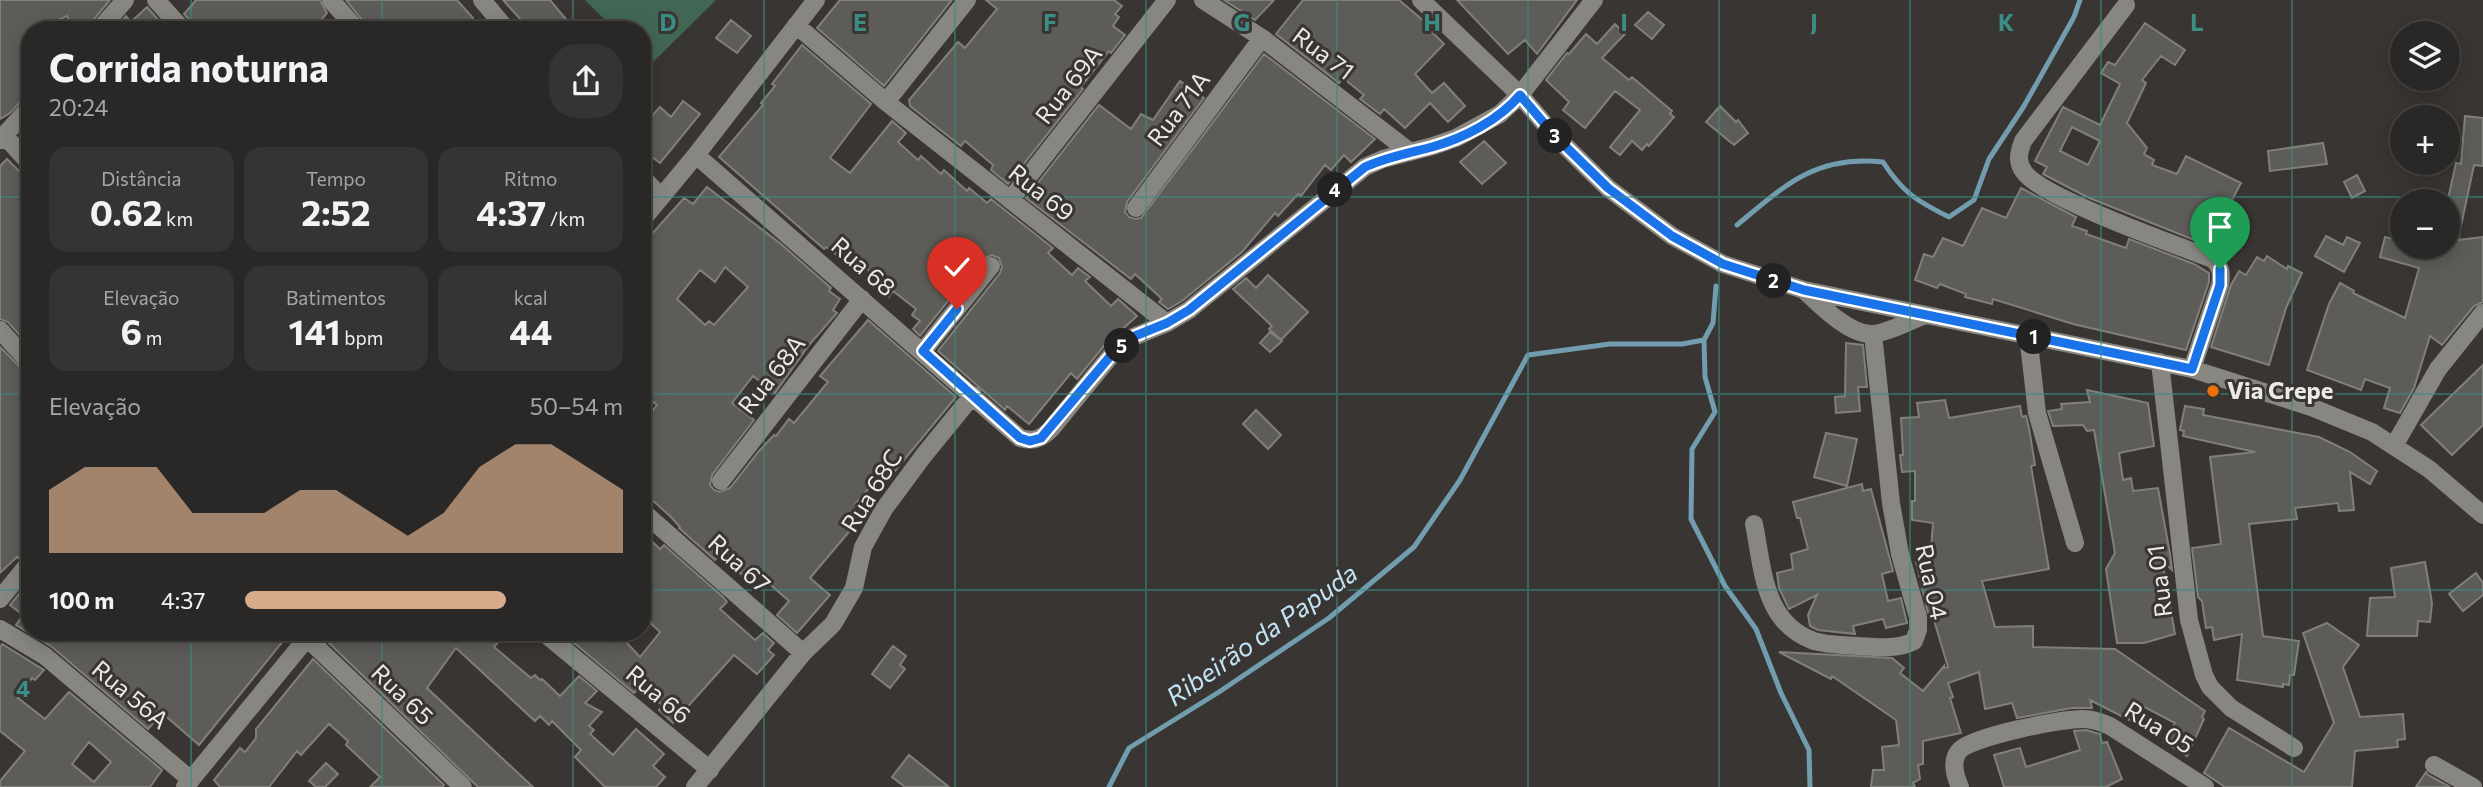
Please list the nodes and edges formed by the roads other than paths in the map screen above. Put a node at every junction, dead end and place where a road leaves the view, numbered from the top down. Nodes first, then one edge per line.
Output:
1 (125, 0) edge
2 (156, 0) edge
3 (331, 0) edge
4 (482, 0) edge
5 (816, 0) edge
6 (967, 0) edge
7 (1167, 0) edge
8 (1203, 0) edge
9 (1421, 0) edge
10 (1594, 0) edge
11 (2126, 5) dead end
12 (107, 21) edge
13 (175, 21) edge
14 (349, 21) edge
15 (494, 21) edge
16 (796, 25) junction
17 (1262, 38) junction
18 (1520, 95) junction
19 (886, 102) junction
20 (21, 117) edge
21 (2, 137) edge
22 (1410, 152) junction
23 (21, 155) edge
24 (696, 155) junction
25 (651, 186) edge
26 (661, 197) junction
27 (1010, 200) junction
28 (1136, 208) dead end
29 (651, 209) edge
30 (991, 266) dead end
31 (1804, 290) junction
32 (862, 299) junction
33 (2483, 313) edge
34 (1926, 315) junction
35 (1167, 323) junction
36 (0, 330) edge
37 (1873, 334) junction
38 (2028, 335) junction
39 (923, 351) junction
40 (21, 353) edge
41 (2160, 362) junction
42 (2192, 369) junction
43 (973, 395) junction
44 (2394, 446) junction
45 (721, 481) dead end
46 (2483, 515) edge
47 (651, 519) edge
48 (1754, 524) dead end
49 (2075, 543) dead end
50 (21, 573) edge
51 (0, 599) edge
52 (0, 629) edge
53 (305, 641) edge
54 (316, 641) edge
55 (554, 641) edge
56 (803, 653) junction
57 (2294, 748) dead end
58 (2434, 765) dead end
59 (710, 770) junction
60 (188, 783) edge
61 (463, 787) edge
62 (695, 787) edge
63 (1960, 787) edge
64 (2205, 787) edge
65 (2473, 787) edge

1 - 12 street
2 - 13 street
3 - 14 street
4 - 15 street
5 - 16 street
6 - 19 street
7 - 27 street, Rua 69A
8 - 17 street, Rua 71
9 - 18 street
10 - 18 street
11 - 42 street
16 - 19 street, Rua 69
16 - 24 street
17 - 22 street, Rua 71
17 - 28 street, Rua 71A
18 - 22 street
18 - 31 street
19 - 27 street, Rua 69
20 - 21 street
21 - 23 street
22 - 35 street
24 - 26 street
24 - 32 street, Rua 68
25 - 26 street
26 - 29 street
27 - 35 street, Rua 69
30 - 39 street
31 - 34 street
31 - 37 street
32 - 39 street, Rua 68
32 - 45 street, Rua 68A
33 - 44 street
34 - 37 street
34 - 38 street
35 - 43 street, Rua 68
36 - 40 street
37 - 48 street, Rua 04
38 - 41 street
38 - 49 street
39 - 43 street, Rua 68
41 - 42 street
41 - 57 street, Rua 01
42 - 44 street
43 - 56 street, Rua 68C
44 - 46 street
47 - 56 street, Rua 67
50 - 51 street
52 - 60 street, Rua 56A
53 - 60 street
54 - 61 street, Rua 65
55 - 59 street, Rua 66
56 - 59 street, Rua 68C
58 - 65 street
59 - 62 street, Rua 68C
63 - 64 street, Rua 05

